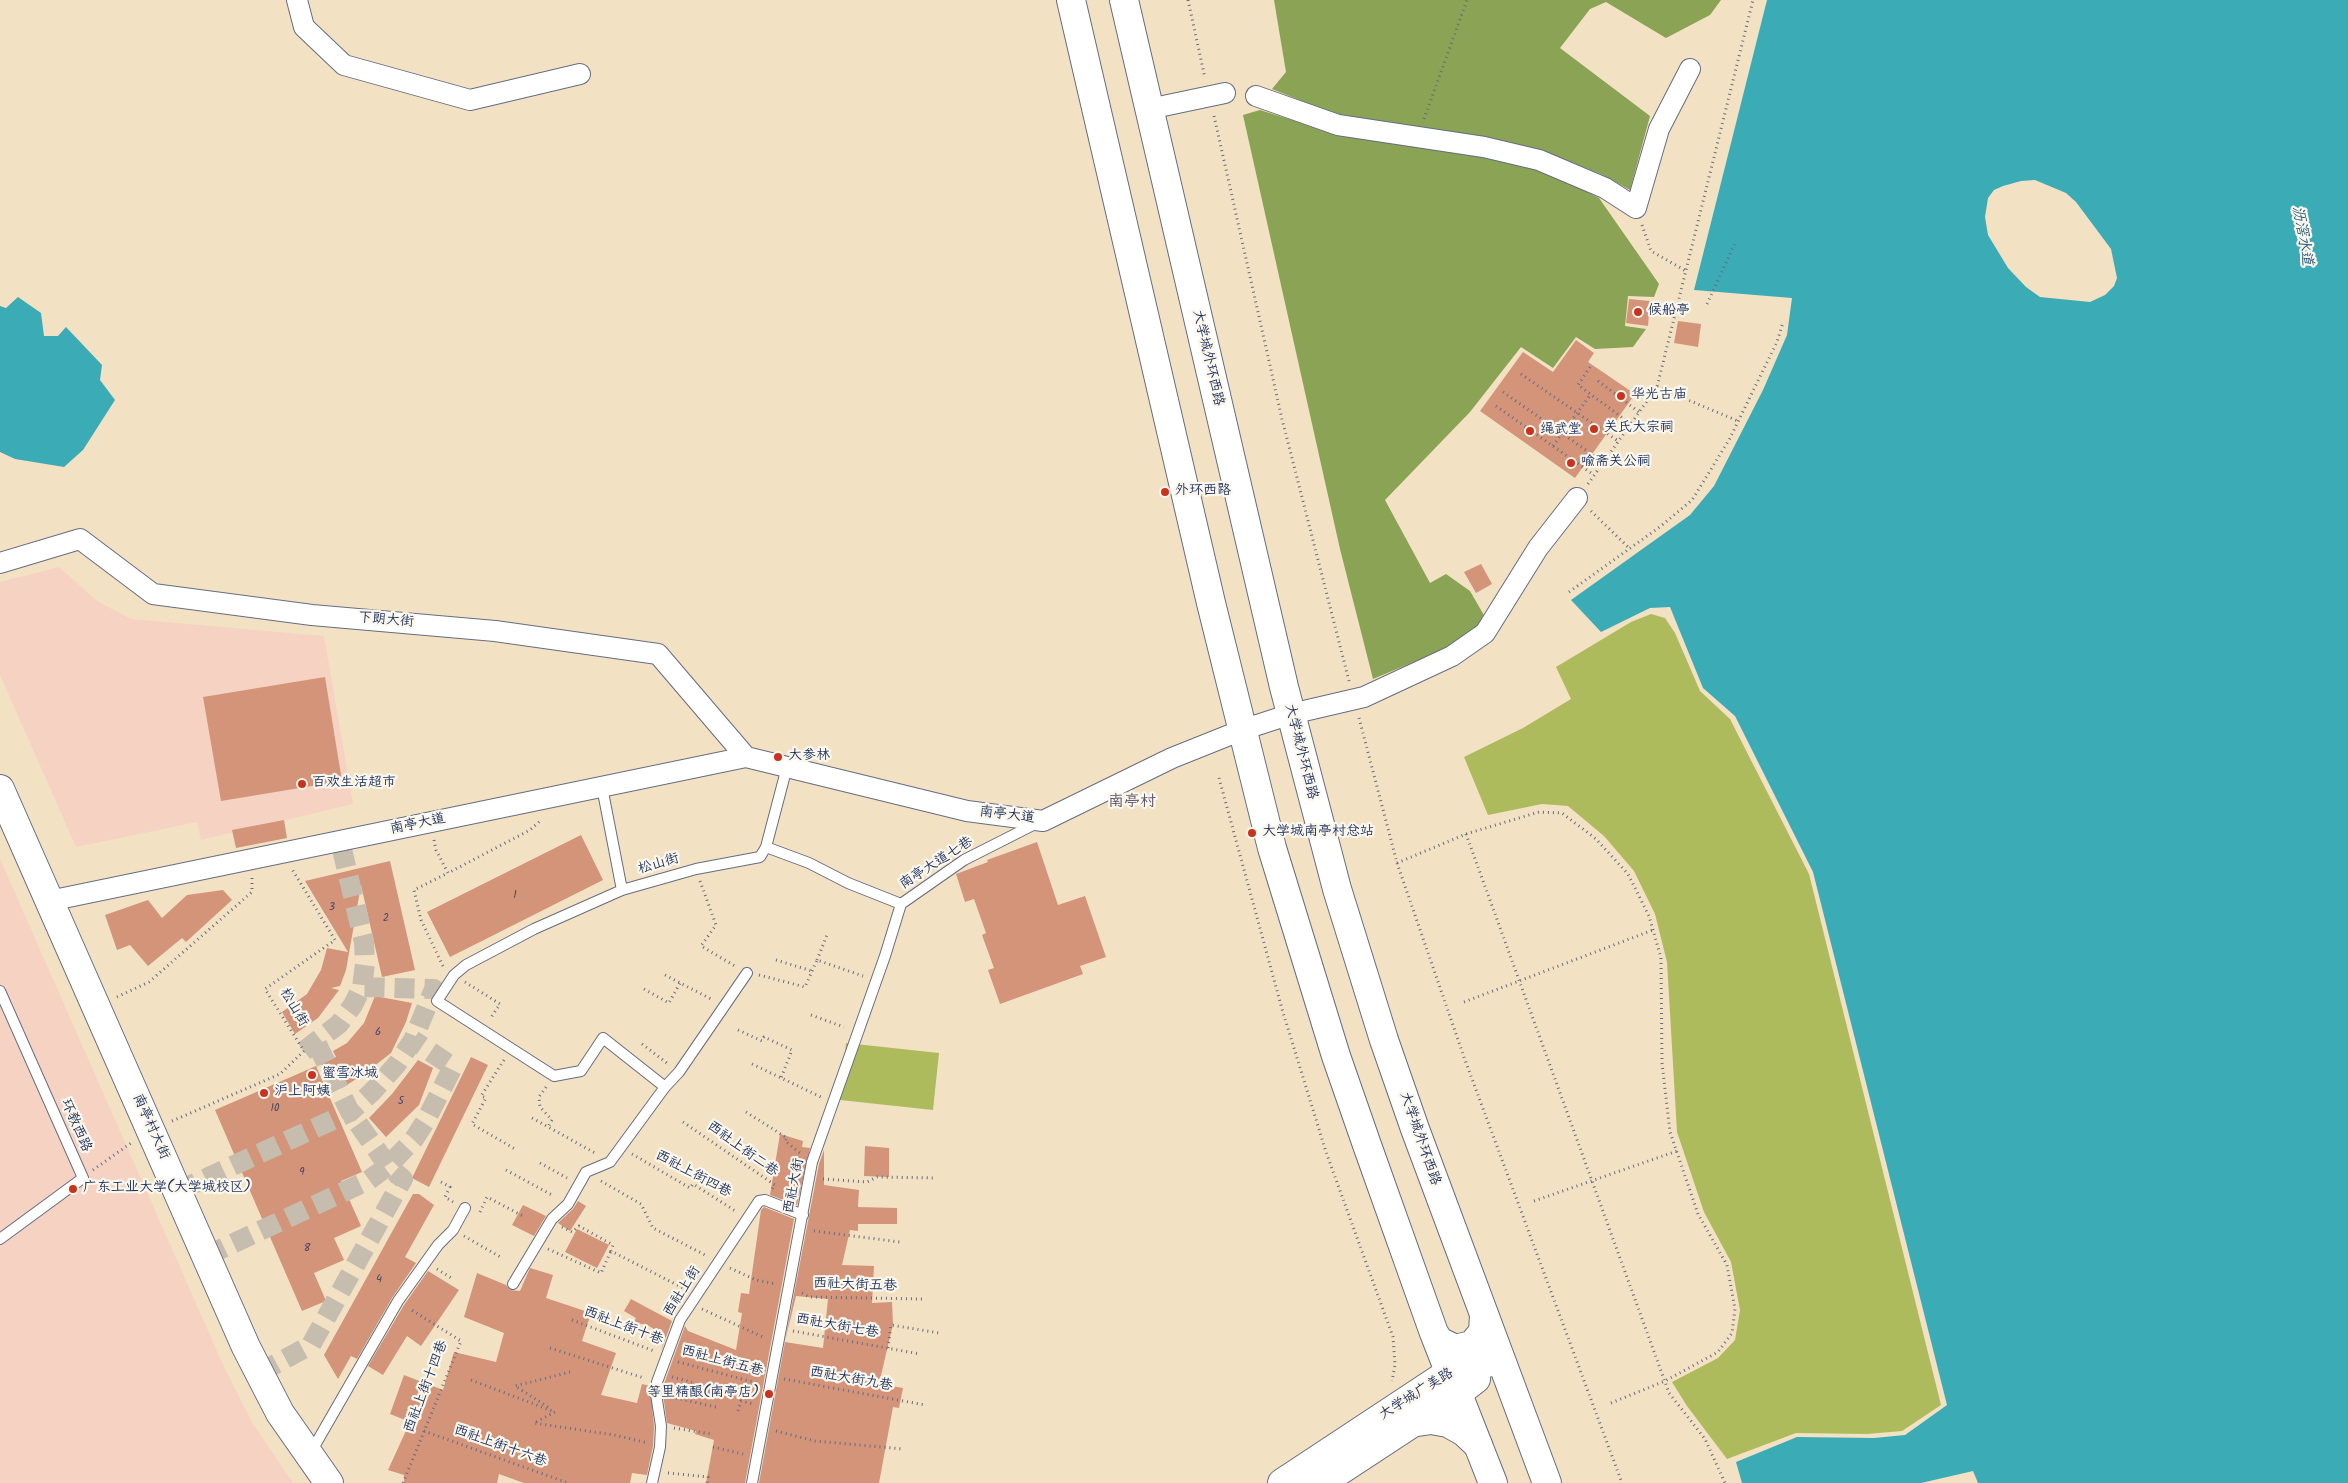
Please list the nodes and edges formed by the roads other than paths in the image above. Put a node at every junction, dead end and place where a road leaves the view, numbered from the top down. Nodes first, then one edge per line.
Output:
1 (296, 0) edge
2 (1071, 0) edge
3 (1124, 0) edge
4 (1690, 69) dead end
5 (580, 74) dead end
6 (1217, 95) road end
7 (1256, 96) dead end
8 (1149, 109) junction
9 (1577, 498) road end
10 (0, 564) edge
11 (1291, 714) junction
12 (1242, 730) junction
13 (746, 757) junction
14 (787, 767) junction
15 (602, 787) junction
16 (0, 789) edge
17 (1043, 820) junction
18 (766, 847) junction
19 (622, 890) junction
20 (49, 901) junction
21 (901, 904) junction
22 (752, 974) road end
23 (0, 991) edge
24 (665, 1087) junction
25 (465, 1208) dead end
26 (803, 1215) junction
27 (0, 1239) edge
28 (513, 1284) dead end
29 (1484, 1315) junction
30 (1434, 1333) junction
31 (1500, 1360) junction
32 (1454, 1382) junction
33 (1400, 1404) junction
34 (1478, 1445) junction
35 (309, 1455) junction
36 (329, 1483) edge
37 (652, 1483) edge
38 (752, 1483) edge
39 (1282, 1483) edge
40 (1321, 1483) edge
41 (1493, 1483) edge
42 (1547, 1483) edge

1 - 5 street
2 - 12 main road
3 - 8 main road, 大学城外环西路
4 - 7 street
6 - 8 street
8 - 11 main road, 大学城外环西路
9 - 11 street, 南亭大道
10 - 13 street, 下朗大街
11 - 12 street, 南亭大道
11 - 29 main road, 大学城外环西路
12 - 17 street, 南亭大道
12 - 30 main road
13 - 14 street, 南亭大道
13 - 15 street, 南亭大道
14 - 17 street, 南亭大道
14 - 18 lane
15 - 19 lane
15 - 20 street, 南亭大道
16 - 20 main road, 南亭村大街
17 - 21 lane, 南亭大道七巷
18 - 19 lane, 松山街
18 - 21 lane
19 - 24 lane, 松山街
20 - 35 main road, 南亭村大街
21 - 26 lane, 西社大街
22 - 24 lane
23 - 27 lane, 环教西路
24 - 28 lane
25 - 35 lane
26 - 37 lane, 西社上街
26 - 38 lane, 西社大街
29 - 30 main road
29 - 31 main road, 大学城外环西路
30 - 32 main road
30 - 33 main road
31 - 32 main road, 大学城广美路
31 - 42 main road, 大学城外环西路
32 - 33 main road, 大学城广美路
32 - 34 main road
33 - 34 main road
33 - 39 main road, 大学城广美路
33 - 40 main road, 大学城广美路
34 - 41 main road
35 - 36 main road, 南亭村大街

